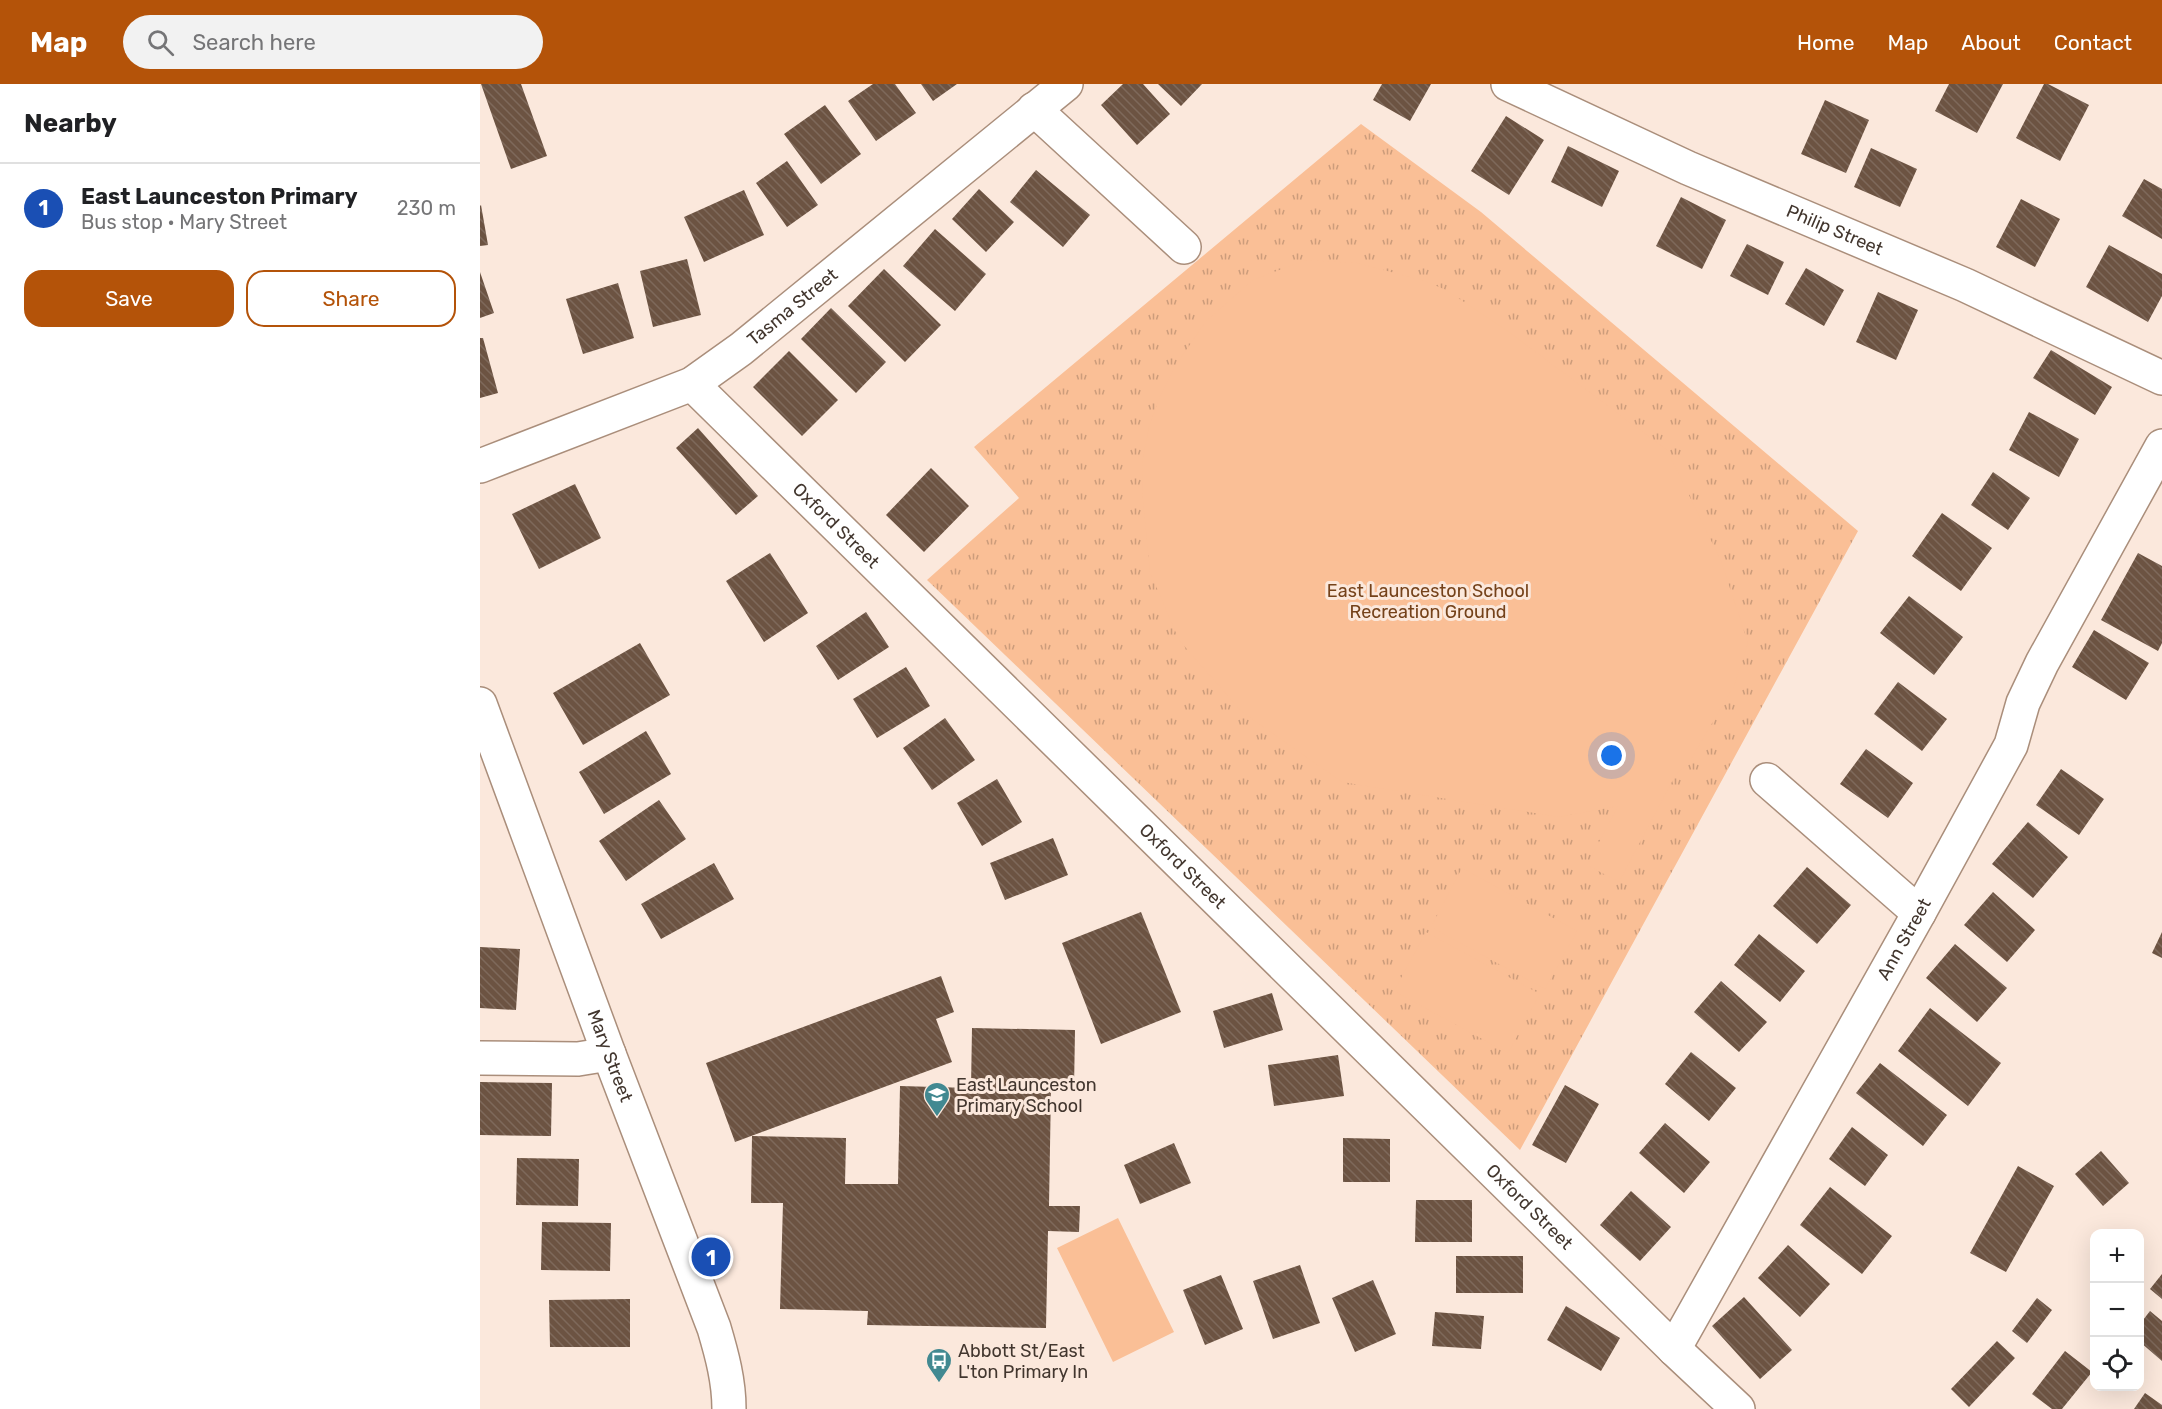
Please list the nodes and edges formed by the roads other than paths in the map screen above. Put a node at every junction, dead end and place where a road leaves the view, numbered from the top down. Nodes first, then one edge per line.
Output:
1 (1066, 84) edge
2 (1508, 84) edge
3 (1034, 109) junction
4 (1184, 247) dead end
5 (2162, 378) edge
6 (692, 384) junction
7 (2162, 446) edge
8 (480, 466) edge
9 (480, 704) edge
10 (1767, 780) dead end
11 (1920, 913) junction
12 (609, 1054) junction
13 (480, 1058) edge
14 (1674, 1349) junction
15 (729, 1409) edge
16 (1738, 1409) edge

1 - 3 street, Tasma Street
2 - 5 street, Philip Street
3 - 4 street
3 - 6 street, Tasma Street
6 - 8 street, Tasma Street
6 - 14 street, Oxford Street
7 - 11 street, Ann Street
9 - 12 street, Mary Street
10 - 11 street
11 - 14 street, Ann Street
12 - 13 street
12 - 15 street, Mary Street
14 - 16 street

